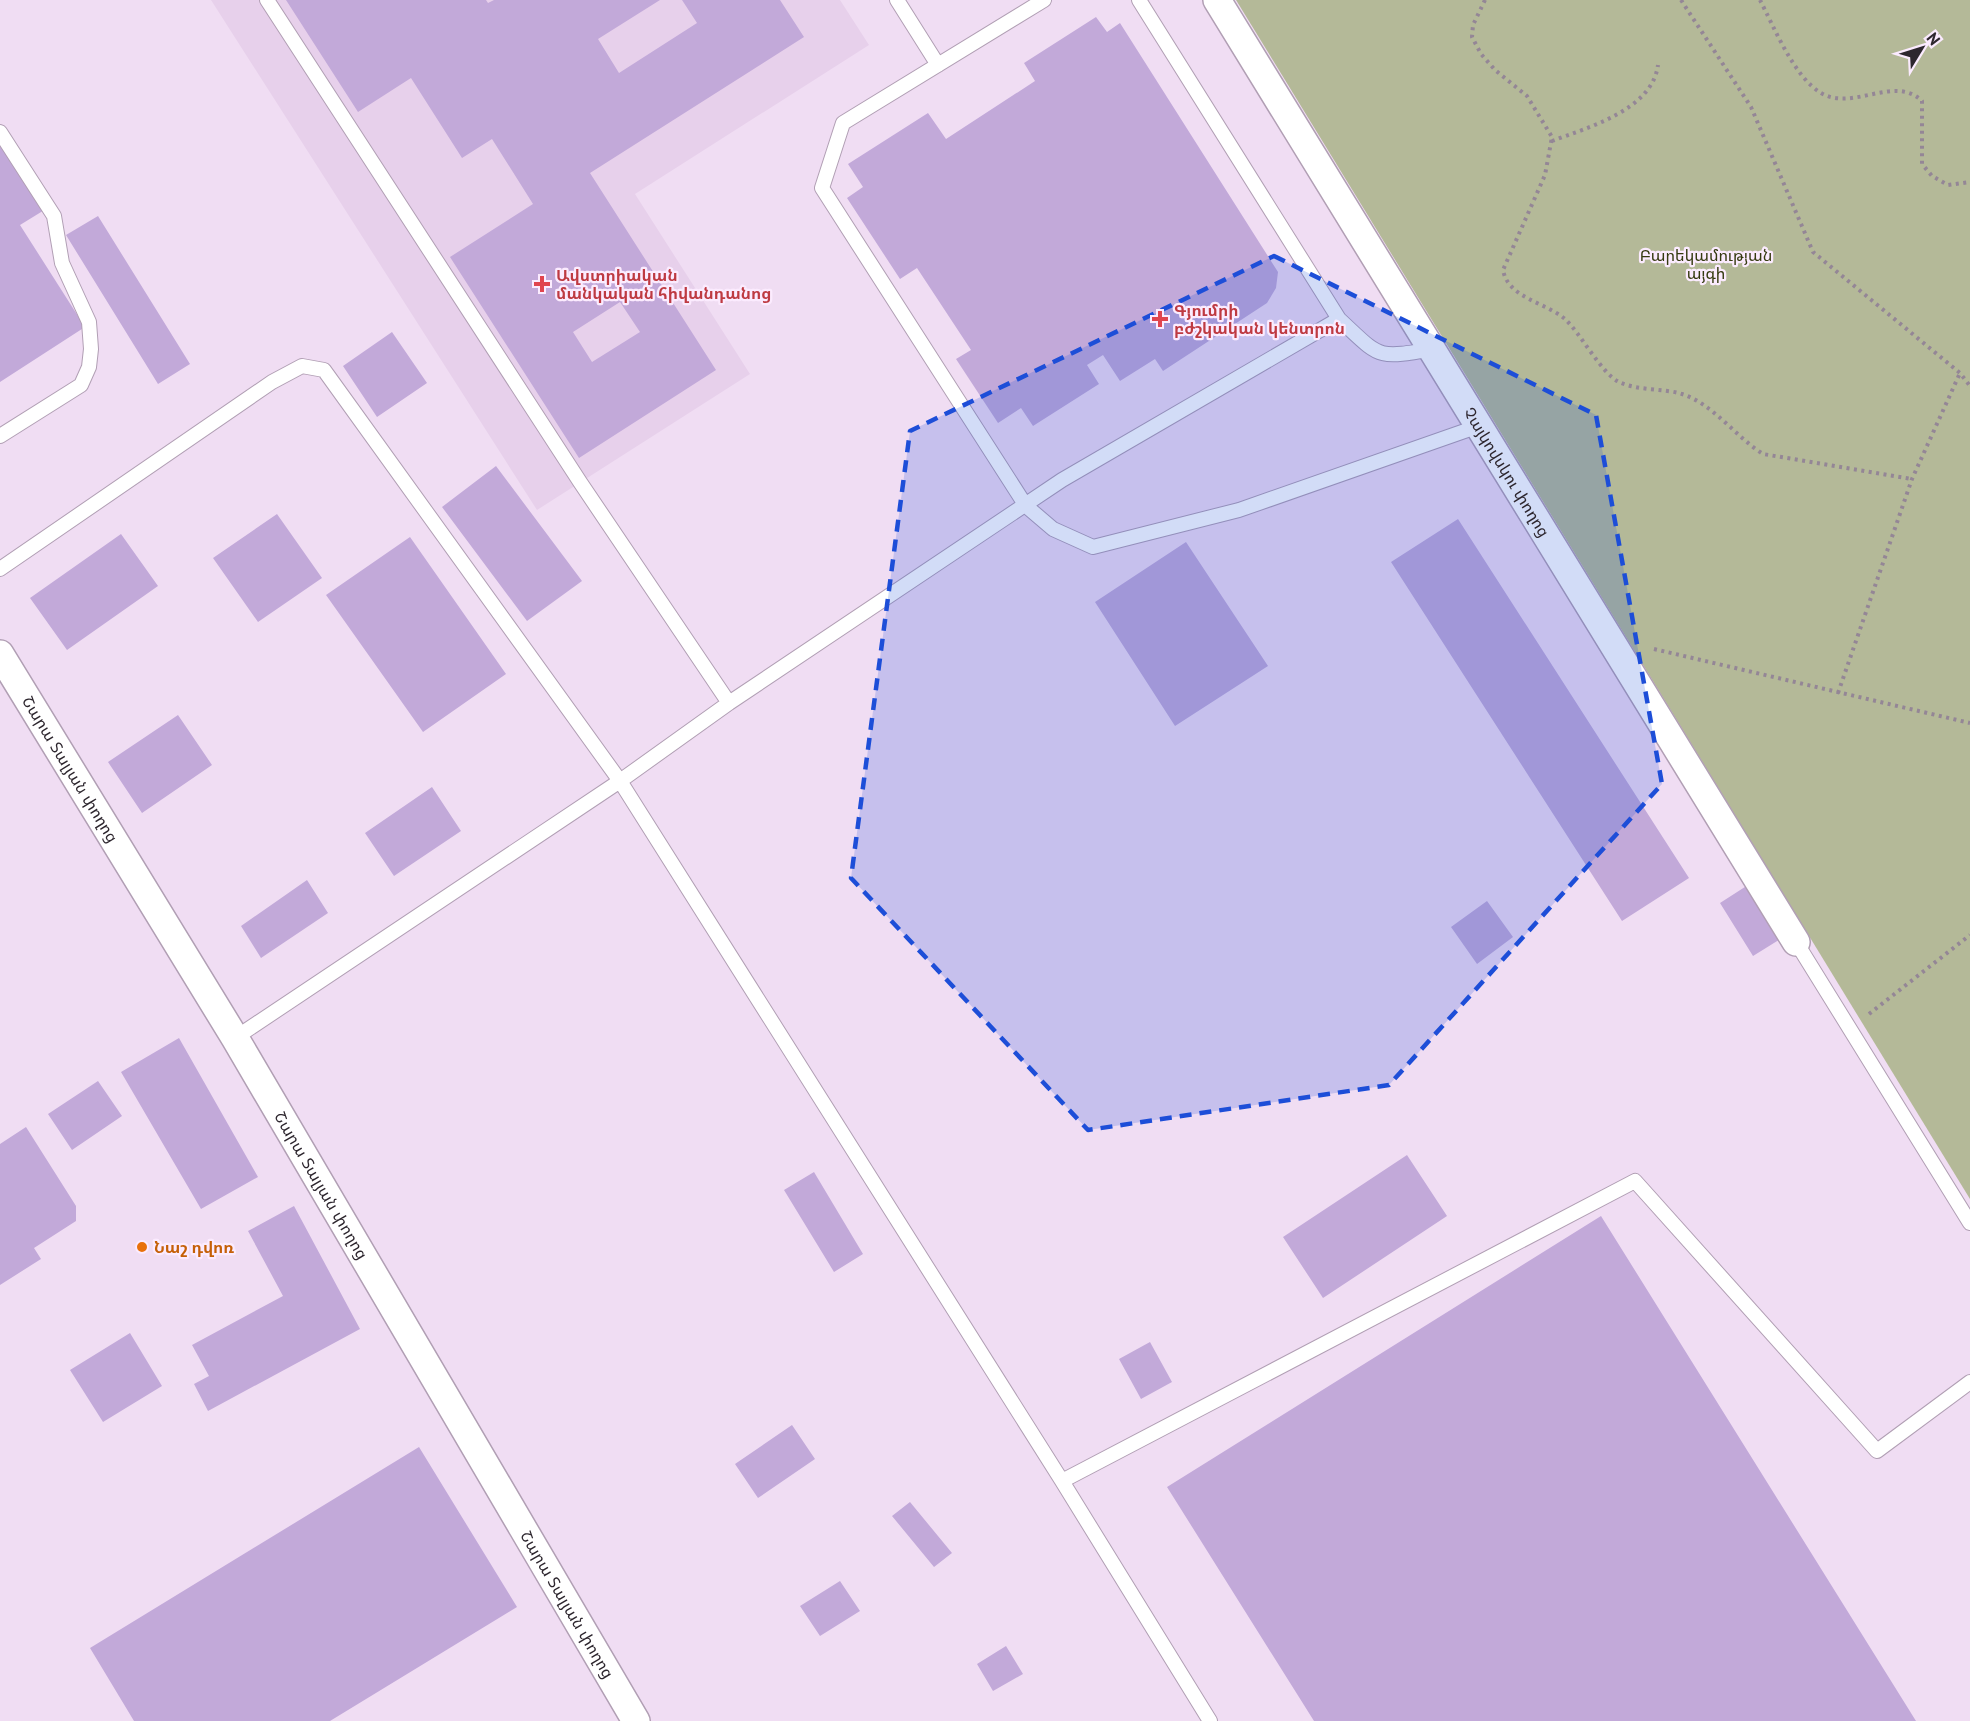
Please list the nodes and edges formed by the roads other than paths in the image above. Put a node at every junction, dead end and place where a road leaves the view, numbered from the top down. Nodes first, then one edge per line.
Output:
1 (267, 0) edge
2 (897, 0) edge
3 (1044, 0) edge
4 (1139, 0) edge
5 (1217, 0) edge
6 (938, 65) junction
7 (0, 132) edge
8 (1339, 319) junction
9 (1432, 350) junction
10 (1479, 426) junction
11 (0, 436) edge
12 (1026, 506) junction
13 (0, 569) edge
14 (0, 654) edge
15 (729, 703) junction
16 (620, 781) junction
17 (1796, 942) joint
18 (235, 1038) junction
19 (1970, 1223) edge
20 (1970, 1382) edge
21 (1062, 1480) junction
22 (636, 1721) edge
23 (1210, 1721) edge

1 - 15 lane
2 - 6 lane
3 - 6 lane
4 - 8 lane
5 - 9 street, Չայկովսկու փողոց
6 - 12 lane
7 - 11 lane
8 - 9 lane
8 - 12 lane
9 - 10 street, Չայկովսկու փողոց
10 - 12 lane
10 - 17 street, Չայկովսկու փողոց
12 - 15 lane
13 - 16 lane
14 - 18 street, Շարա Տալյան փողոց
15 - 16 lane
16 - 18 lane
16 - 21 lane
17 - 19 lane
18 - 22 street, Շարա Տալյան փողոց
20 - 21 lane
21 - 23 lane

